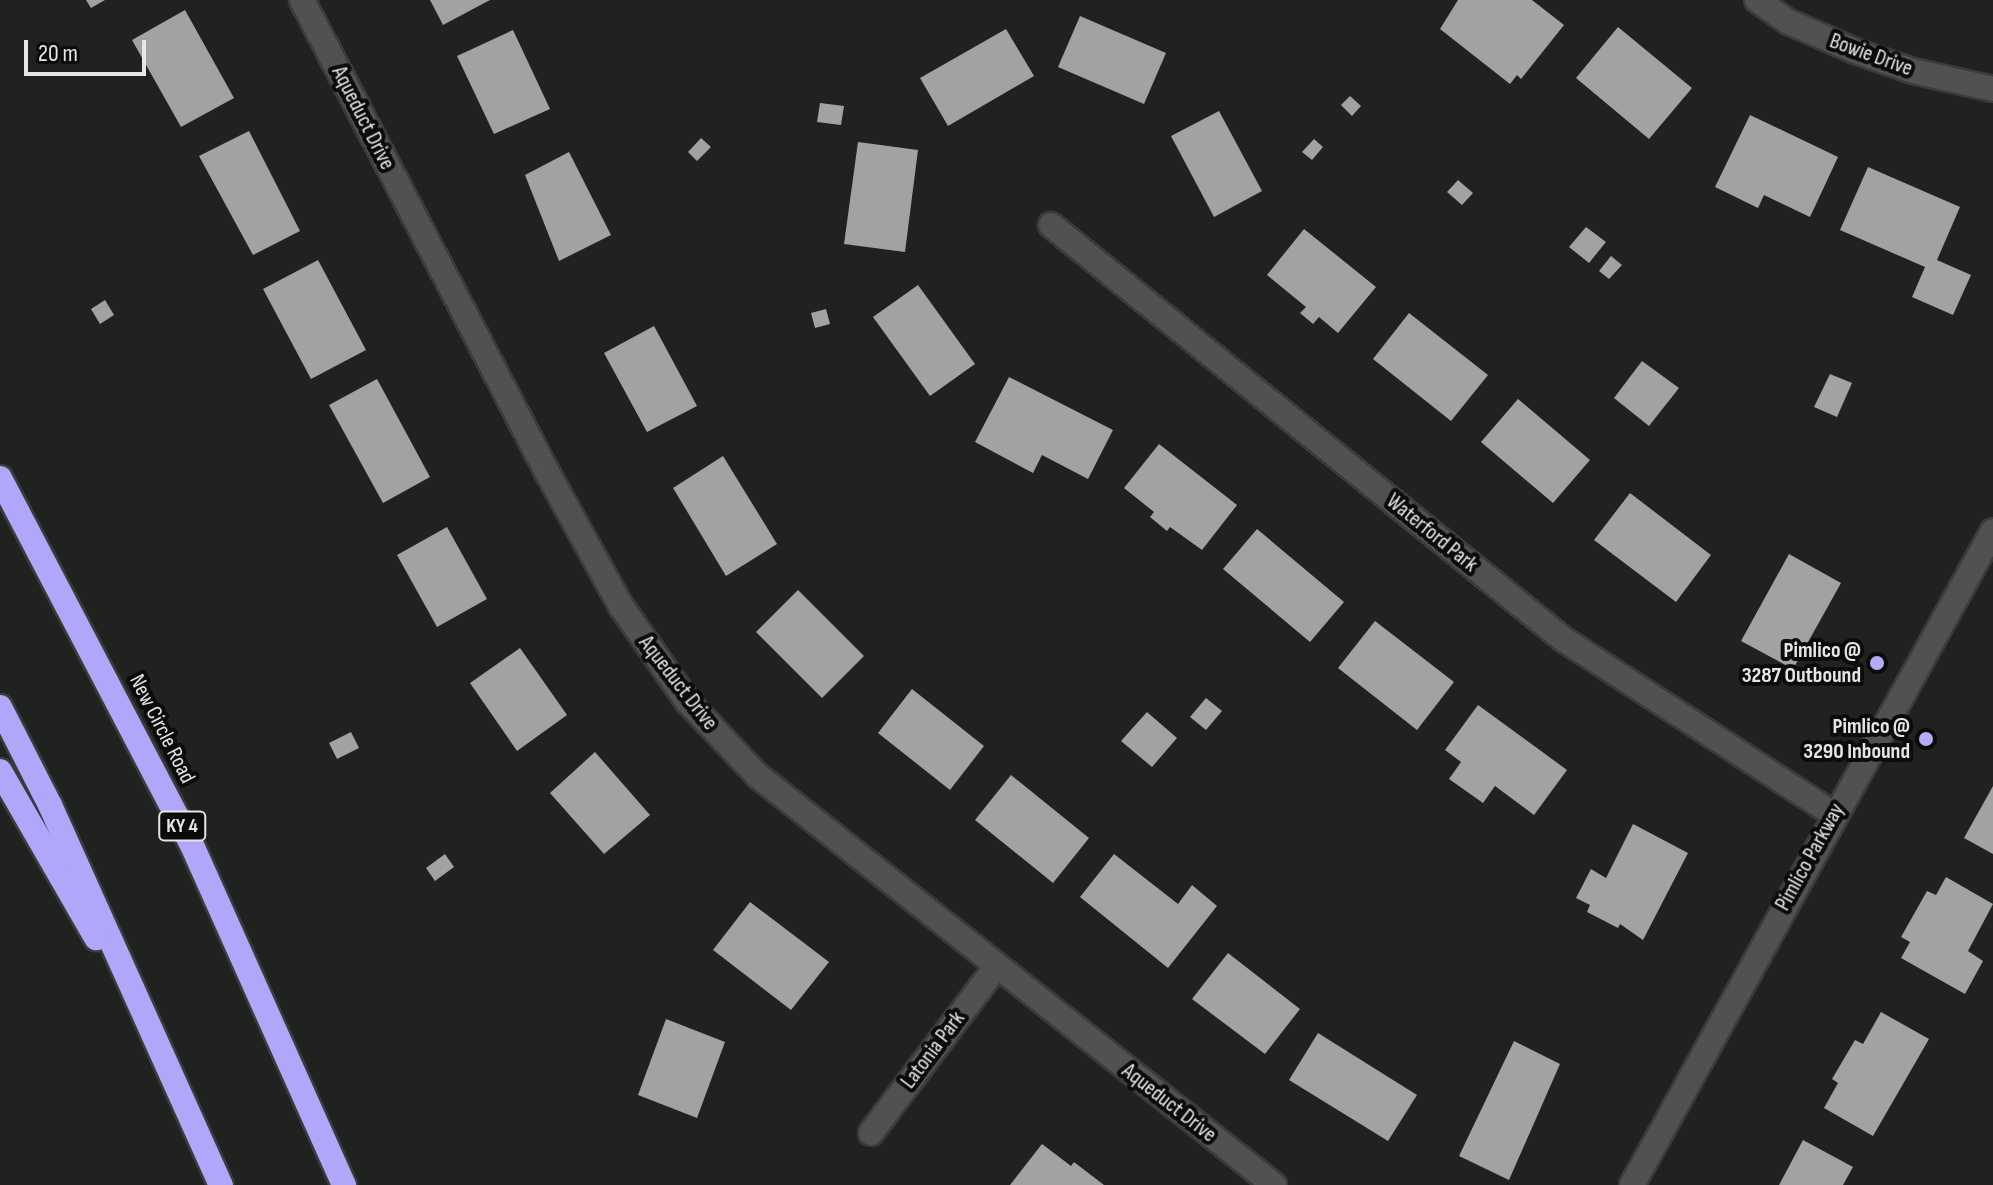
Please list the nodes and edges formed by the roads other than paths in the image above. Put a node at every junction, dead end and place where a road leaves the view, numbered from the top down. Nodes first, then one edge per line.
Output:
1 (302, 0) edge
2 (1757, 0) edge
3 (1993, 89) edge
4 (1051, 225) dead end
5 (0, 478) edge
6 (1993, 531) edge
7 (0, 707) edge
8 (0, 771) edge
9 (1834, 814) junction
10 (996, 967) junction
11 (171, 1068) junction
12 (871, 1133) dead end
13 (221, 1185) edge
14 (344, 1185) edge
15 (1274, 1185) edge
16 (1632, 1185) edge

1 - 10 street, Aqueduct Drive
2 - 3 street, Bowie Drive
4 - 9 street, Waterford Park
5 - 14 highway, New Circle Road / KY 4
6 - 9 street, Pimlico Parkway
7 - 11 highway
8 - 11 highway
9 - 16 street, Pimlico Parkway
10 - 12 street, Latonia Park
10 - 15 street, Aqueduct Drive
11 - 13 highway

